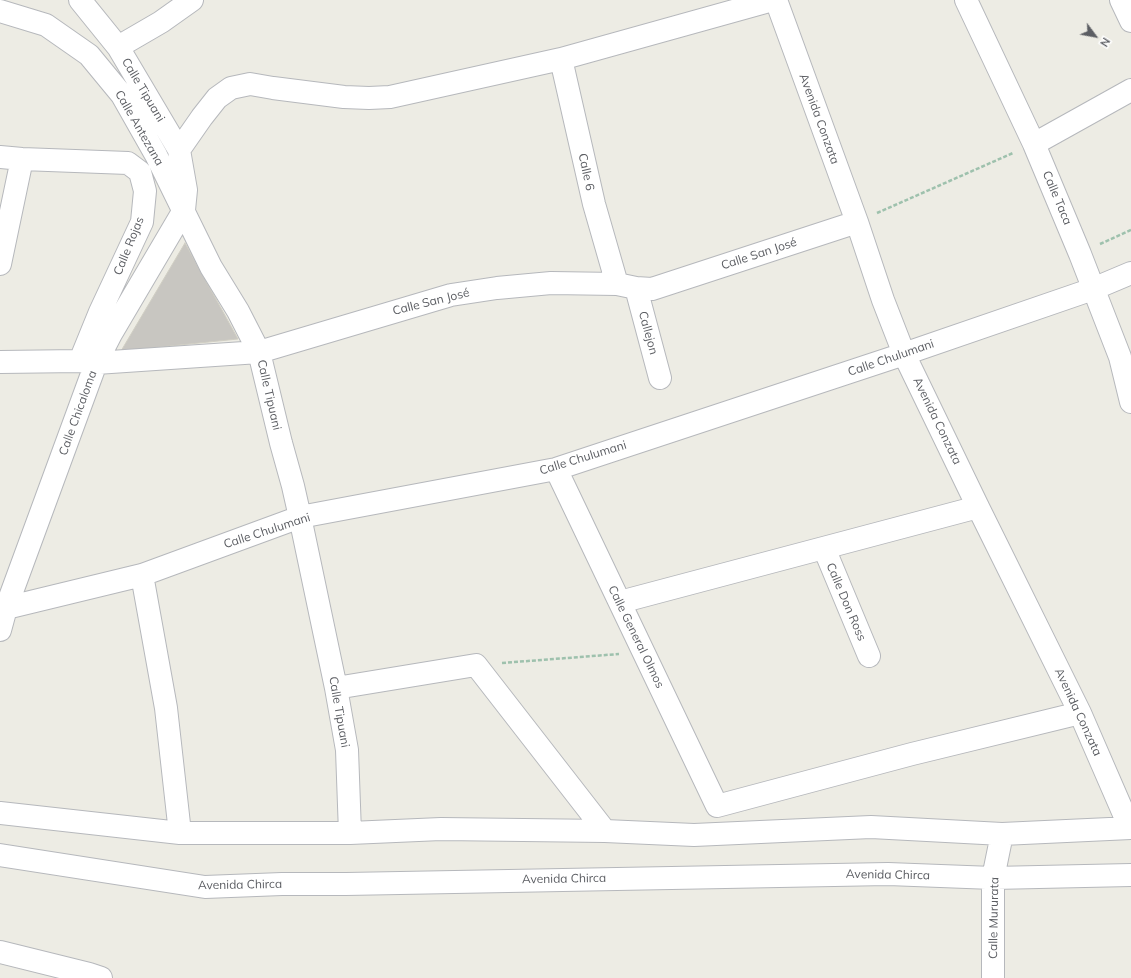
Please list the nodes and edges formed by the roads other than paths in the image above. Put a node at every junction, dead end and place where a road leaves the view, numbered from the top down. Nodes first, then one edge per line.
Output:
1 (80, 0) edge
2 (192, 0) edge
3 (775, 0) edge
4 (966, 0) edge
5 (1121, 0) edge
6 (0, 11) edge
7 (1131, 20) edge
8 (118, 48) junction
9 (561, 59) junction
10 (1131, 90) edge
11 (1034, 144) junction
12 (179, 150) junction
13 (0, 157) edge
14 (22, 159) junction
15 (184, 210) junction
16 (857, 222) junction
17 (0, 264) edge
18 (1131, 273) edge
19 (626, 286) junction
20 (1093, 289) junction
21 (259, 352) junction
22 (904, 354) junction
23 (1126, 359) edge
24 (0, 362) edge
25 (88, 362) junction
26 (660, 378) dead end
27 (1131, 402) edge
28 (556, 469) junction
29 (978, 507) junction
30 (300, 517) junction
31 (824, 548) junction
32 (142, 574) junction
33 (620, 602) junction
34 (3, 608) edge
35 (0, 630) edge
36 (869, 656) dead end
37 (336, 688) junction
38 (1080, 714) junction
39 (0, 813) edge
40 (1130, 828) edge
41 (605, 830) junction
42 (180, 833) junction
43 (350, 833) junction
44 (1002, 834) junction
45 (0, 855) edge
46 (1131, 875) edge
47 (993, 878) junction
48 (0, 952) edge
49 (101, 978) edge
50 (993, 978) edge

1 - 8 street, Calle Tipuani
2 - 8 street
3 - 9 street
3 - 16 street, Avenida Conzata
4 - 11 street, Calle Taca
5 - 7 street
6 - 15 street, Calle Antezana
8 - 12 street, Calle Tipuani
9 - 12 street
9 - 19 street, Calle 6
10 - 11 street
11 - 20 street, Calle Taca
12 - 15 street, Calle Tipuani
13 - 14 street, Calle Rojas
14 - 17 street
14 - 25 street, Calle Rojas
15 - 21 street, Calle Tipuani
15 - 25 street, Calle Chicaloma
16 - 19 street, Calle San José
16 - 22 street, Avenida Conzata
18 - 20 street, Calle Chulumani
19 - 21 street, Calle San José
19 - 26 street, Callejon
20 - 22 street, Calle Chulumani
20 - 23 street, Calle Taca
21 - 25 street, Calle San José
21 - 30 street, Calle Tipuani
22 - 28 street, Calle Chulumani
22 - 29 street, Avenida Conzata
23 - 27 street, Calle Taca
24 - 25 street, Calle San José
25 - 34 street, Calle Chicaloma
28 - 30 street, Calle Chulumani
28 - 33 street, Calle General Olmos
29 - 31 street
29 - 38 street, Avenida Conzata
30 - 32 street, Calle Chulumani
30 - 37 street, Calle Tipuani
31 - 33 street
31 - 36 street, Calle Don Ross
32 - 34 street, Calle Chulumani
32 - 42 street
33 - 38 street, Calle General Olmos
34 - 35 street, Calle Chicaloma
37 - 41 street
37 - 43 street, Calle Tipuani
38 - 40 street, Avenida Conzata
39 - 42 street
40 - 44 street
41 - 43 street
41 - 44 street
42 - 43 street
44 - 47 street, Calle Mururata
45 - 47 street, Avenida Chirca
46 - 47 street, Avenida Chirca
47 - 50 street, Calle Mururata
48 - 49 street

